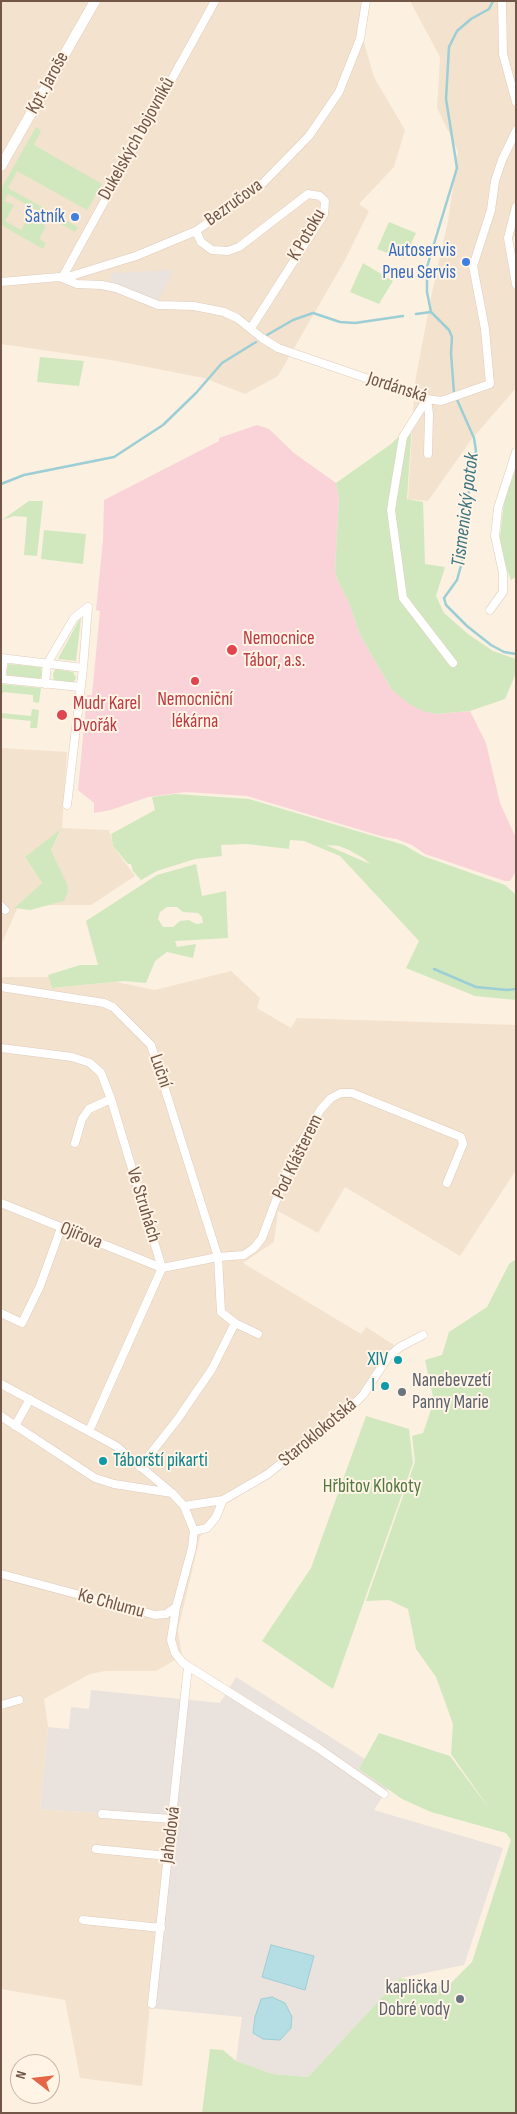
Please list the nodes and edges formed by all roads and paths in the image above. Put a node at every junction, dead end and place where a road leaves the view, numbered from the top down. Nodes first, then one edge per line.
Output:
1 (95, 1) edge
2 (215, 1) edge
3 (366, 1) edge
4 (502, 1) edge
5 (516, 102) edge
6 (516, 131) edge
7 (1, 166) edge
8 (516, 207) edge
9 (196, 231) junction
10 (62, 278) junction
11 (1, 282) edge
12 (516, 284) edge
13 (251, 328) junction
14 (427, 399) junction
15 (516, 452) edge
16 (428, 454) dead end
17 (490, 610) dead end
18 (3, 658) edge
19 (48, 664) junction
20 (453, 664) dead end
21 (83, 668) junction
22 (1, 680) edge
23 (45, 684) junction
24 (80, 688) junction
25 (67, 805) dead end
26 (1, 987) edge
27 (1, 1048) edge
28 (111, 1099) junction
29 (75, 1142) dead end
30 (447, 1183) dead end
31 (1, 1203) edge
32 (61, 1228) junction
33 (218, 1257) junction
34 (162, 1268) junction
35 (1, 1313) edge
36 (235, 1323) junction
37 (258, 1334) dead end
38 (423, 1335) dead end
39 (1, 1384) edge
40 (30, 1399) junction
41 (1, 1416) edge
42 (15, 1426) junction
43 (88, 1431) junction
44 (140, 1467) junction
45 (172, 1493) junction
46 (223, 1500) junction
47 (184, 1506) junction
48 (194, 1531) junction
49 (1, 1574) edge
50 (176, 1607) junction
51 (188, 1667) junction
52 (19, 1700) dead end
53 (1, 1705) edge
54 (384, 1794) dead end
55 (102, 1814) dead end
56 (172, 1819) junction
57 (96, 1849) dead end
58 (168, 1856) junction
59 (83, 1920) dead end
60 (161, 1928) junction
61 (152, 2004) dead end

1 - 7 street, Kpt. Jaroše
2 - 10 street, Dukelských bojovníků
3 - 9 street, Bezručova
4 - 5 street
6 - 14 street, Jordánská
8 - 12 street
9 - 10 street, Bezručova
9 - 13 street, K Potoku
10 - 11 street, Bezručova
10 - 13 street, Jordánská
13 - 14 street, Jordánská
14 - 16 street
14 - 20 street
15 - 17 street
18 - 19 street
18 - 22 street
19 - 21 street
19 - 21 street
19 - 23 street
21 - 24 street
22 - 23 street
23 - 24 street
24 - 25 street
26 - 33 street, Luční
27 - 28 street, Ve Struhách
28 - 29 street
28 - 34 street, Ve Struhách
30 - 33 street, Pod Klášterem
31 - 32 street, Ojířova
32 - 34 street, Ojířova
32 - 35 street
33 - 34 street, Pod Klášterem
33 - 36 street, Luční
34 - 43 street, Ve Struhách
36 - 37 street
36 - 44 street
38 - 46 street, Staroklokotská
39 - 40 street
40 - 42 street
40 - 43 street
41 - 42 street
42 - 45 street
43 - 44 street
44 - 45 street
45 - 47 street
46 - 47 street, Staroklokotská
46 - 48 street
47 - 48 street
48 - 50 street
49 - 50 street, Ke Chlumu
50 - 51 street
51 - 54 street
51 - 56 street, Jahodová
52 - 53 street
55 - 56 street
56 - 58 street, Jahodová
57 - 58 street
58 - 60 street, Jahodová
59 - 60 street
60 - 61 street, Jahodová

